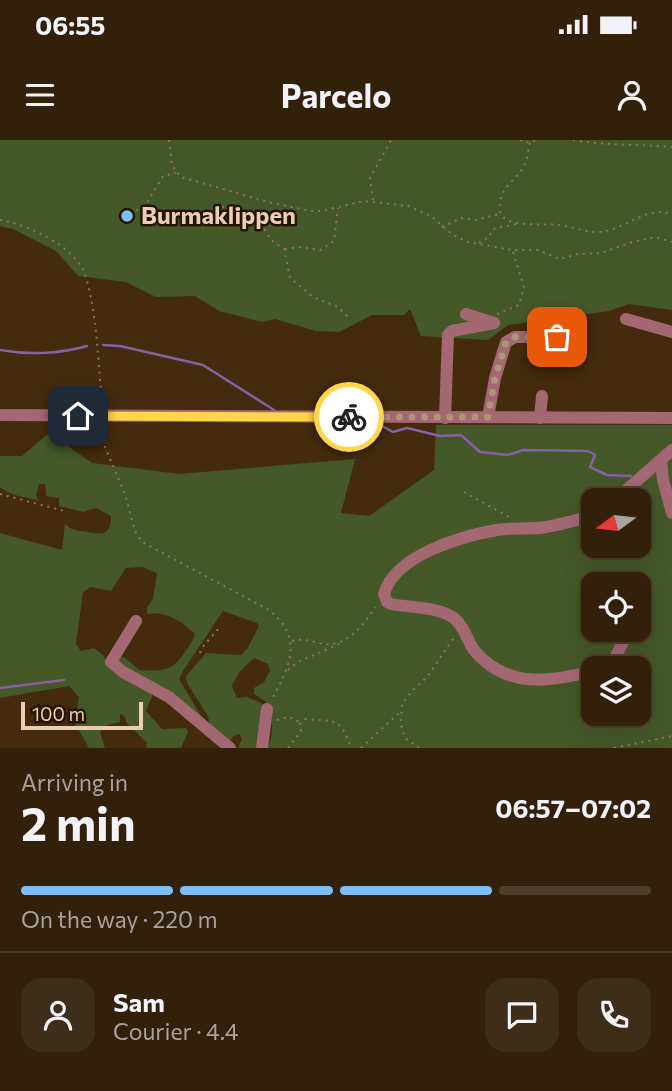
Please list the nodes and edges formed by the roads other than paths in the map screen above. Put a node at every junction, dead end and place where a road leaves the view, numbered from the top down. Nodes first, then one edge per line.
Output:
1 (466, 314) dead end
2 (626, 319) dead end
3 (672, 332) edge
4 (557, 337) dead end
5 (542, 397) dead end
6 (0, 415) edge
7 (488, 417) junction
8 (445, 418) junction
9 (540, 418) junction
10 (672, 418) edge
11 (672, 450) edge
12 (661, 460) junction
13 (629, 488) edge
14 (672, 513) edge
15 (581, 518) edge
16 (136, 621) dead end
17 (581, 674) edge
18 (267, 712) road end
19 (230, 748) edge
20 (262, 748) edge

1 - 8 street
2 - 3 street
4 - 7 street
5 - 9 street
6 - 8 street
7 - 8 street
7 - 9 street
9 - 10 street
11 - 12 street
12 - 13 street
12 - 14 street
15 - 17 street
16 - 19 street
18 - 20 street

